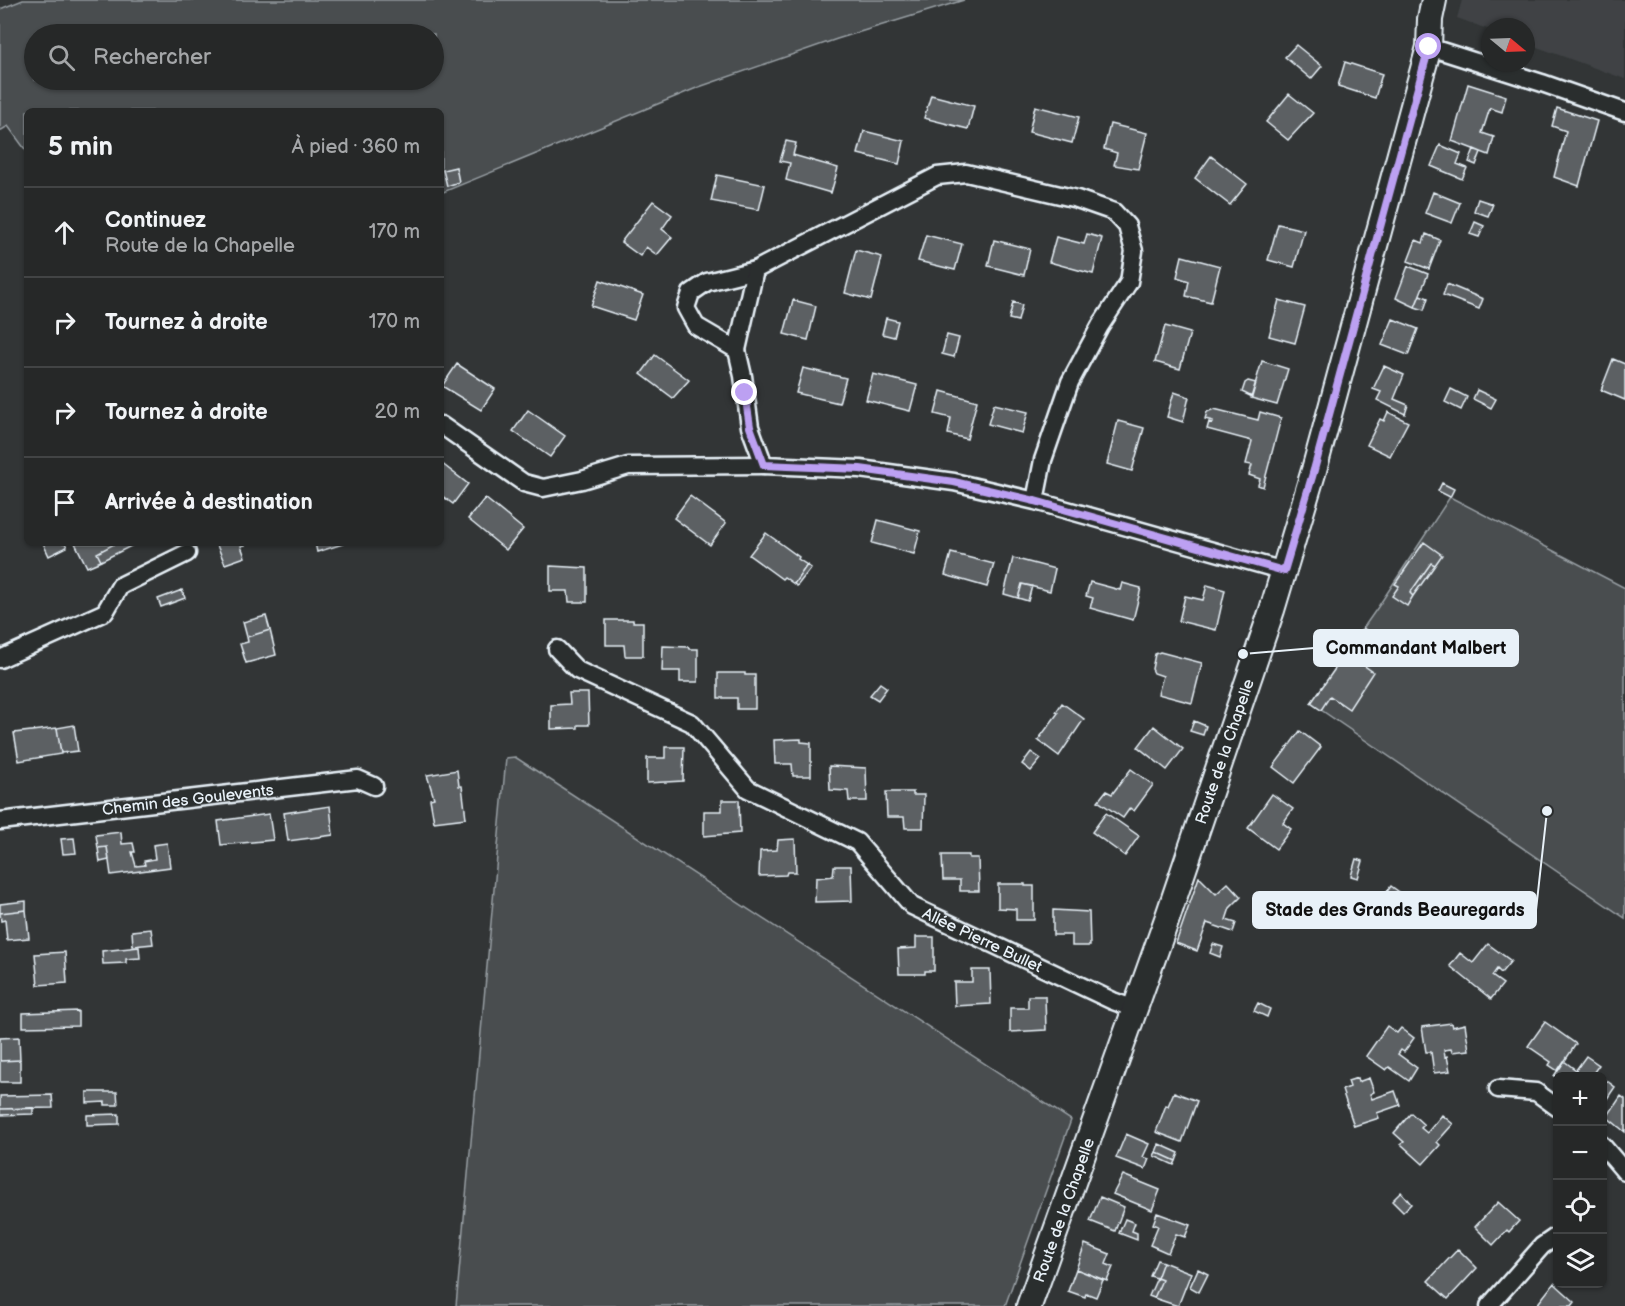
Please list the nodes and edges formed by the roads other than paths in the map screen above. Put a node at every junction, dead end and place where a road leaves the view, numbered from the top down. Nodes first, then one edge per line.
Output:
1 (1434, 0) edge
2 (1450, 0) edge
3 (1429, 47) junction
4 (1625, 112) edge
5 (755, 270) junction
6 (737, 350) junction
7 (444, 428) edge
8 (764, 465) junction
9 (1035, 501) junction
10 (187, 553) dead end
11 (1284, 571) junction
12 (557, 649) dead end
13 (0, 659) edge
14 (374, 786) dead end
15 (0, 820) edge
16 (1135, 1009) junction
17 (1498, 1089) dead end
18 (1553, 1105) edge
19 (1607, 1151) edge
20 (1625, 1172) edge
21 (1553, 1238) edge
22 (1029, 1306) edge
23 (1489, 1306) edge

1 - 3 main road, Route de la Chapelle
2 - 3 main road, Route de la Chapelle
3 - 4 street
3 - 11 main road, Route de la Chapelle
5 - 6 street
5 - 6 street
5 - 9 street
6 - 8 street
7 - 8 street
8 - 9 street
9 - 11 street
10 - 13 street
11 - 16 main road, Route de la Chapelle
12 - 16 street, Allée Pierre Bullet
14 - 15 street, Chemin des Goulevents
16 - 22 main road, Route de la Chapelle
17 - 18 street
19 - 20 street
21 - 23 street

